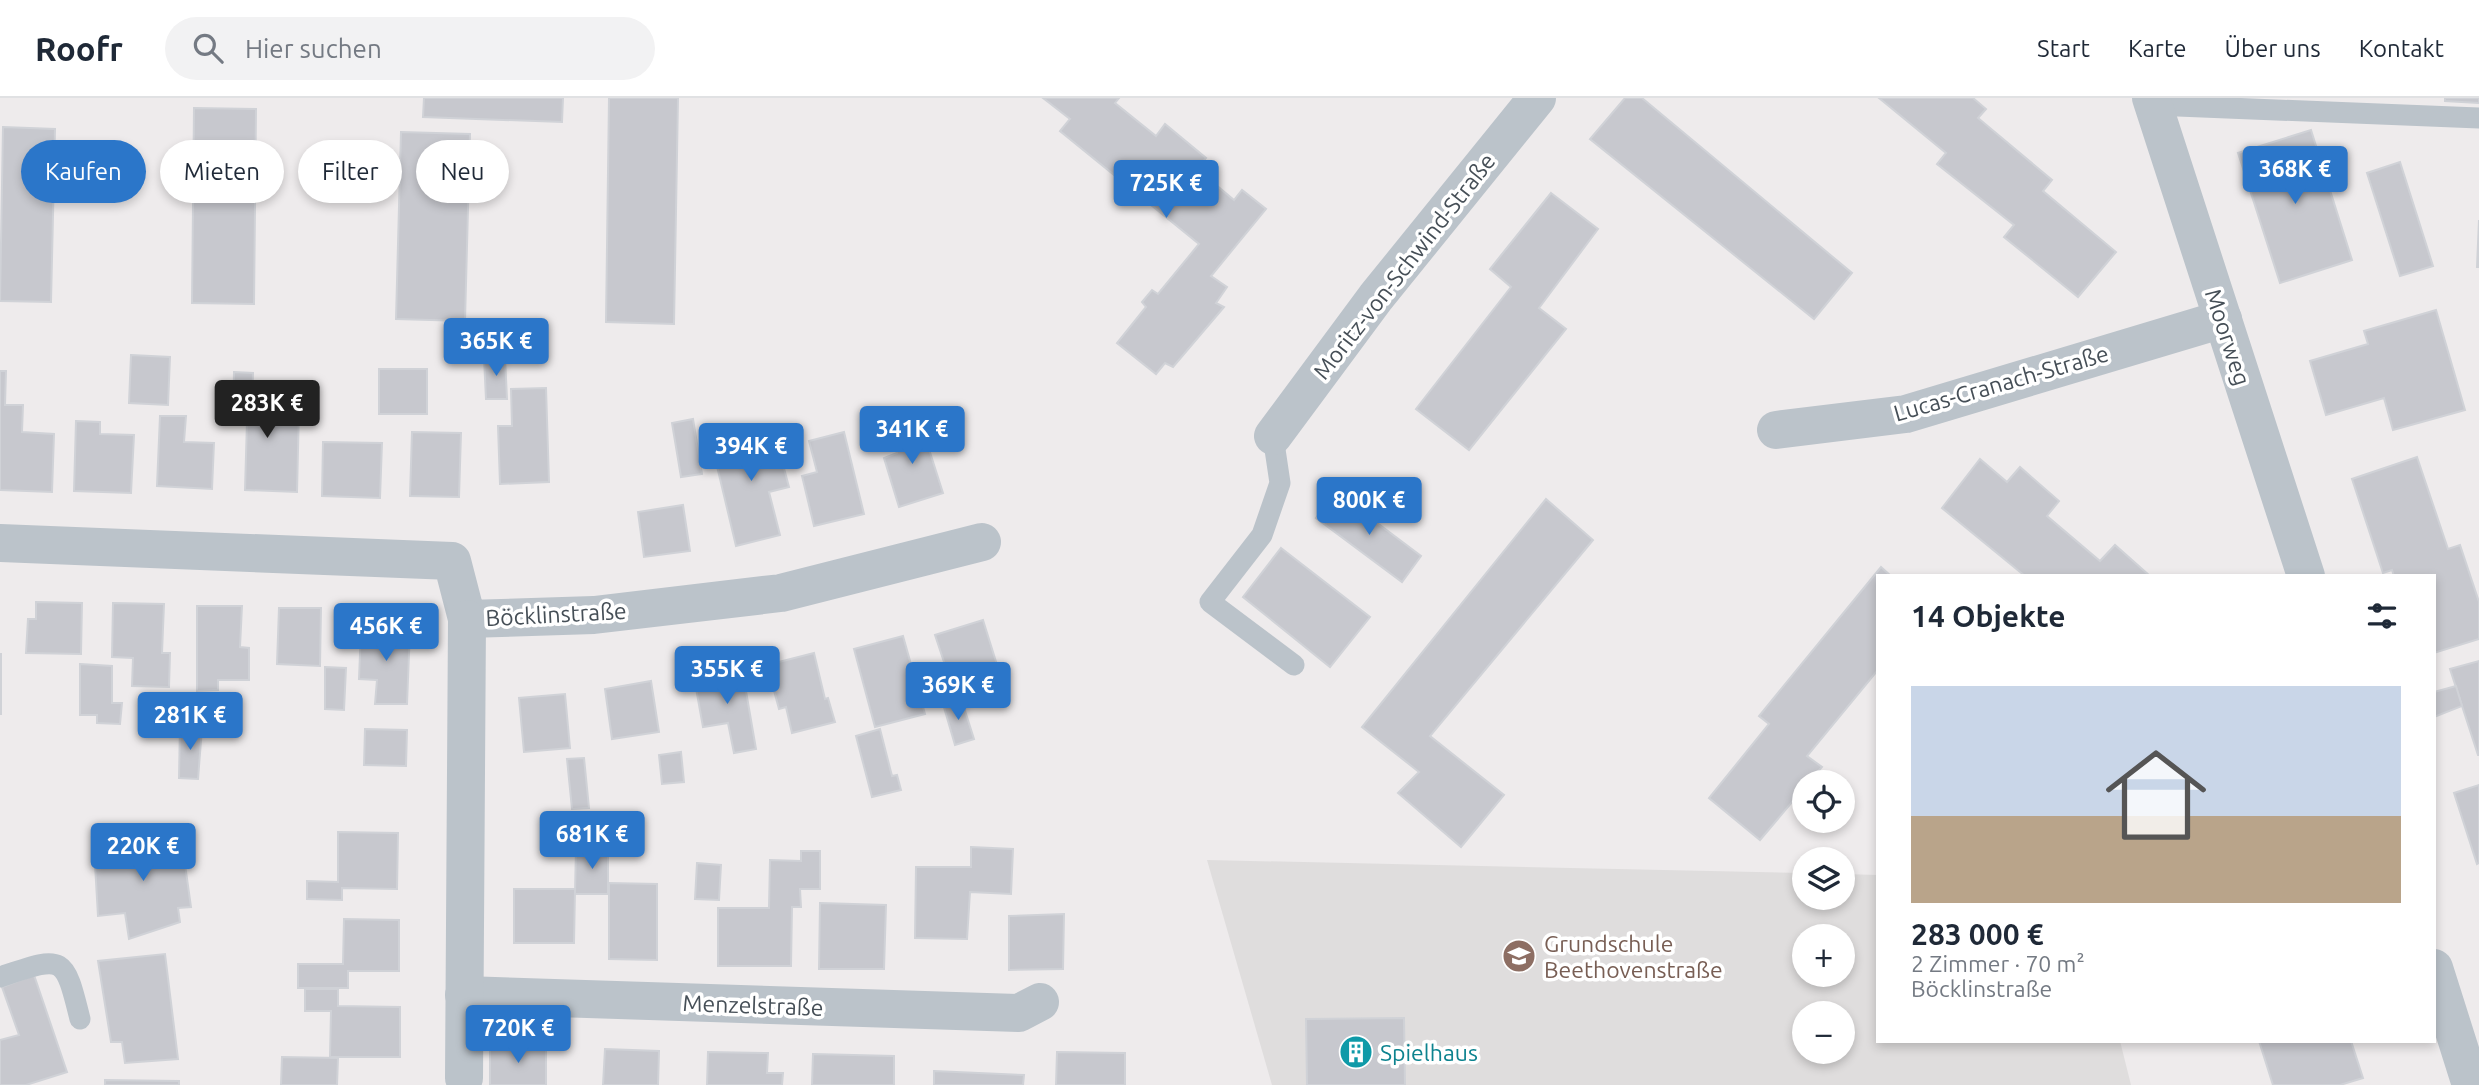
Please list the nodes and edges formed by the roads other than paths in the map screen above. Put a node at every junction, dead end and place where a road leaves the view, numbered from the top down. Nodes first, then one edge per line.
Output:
1 (1537, 98) edge
2 (2152, 102) edge
3 (2479, 118) edge
4 (2223, 319) junction
5 (1776, 430) dead end
6 (1273, 436) joint
7 (982, 542) dead end
8 (0, 543) edge
9 (2305, 574) edge
10 (467, 620) junction
11 (1294, 665) dead end
12 (2436, 974) edge
13 (0, 977) edge
14 (464, 995) junction
15 (1040, 1002) dead end
16 (80, 1019) dead end
17 (464, 1078) dead end
18 (2473, 1080) edge

1 - 6 street, Moritz-von-Schwind-Straße
2 - 3 lane
2 - 4 street, Moorweg
4 - 5 street, Lucas-Cranach-Straße
4 - 9 street, Moorweg
6 - 11 lane
7 - 10 street, Böcklinstraße
8 - 10 street, Böcklinstraße
10 - 14 street
12 - 18 street
13 - 16 lane
14 - 15 street, Menzelstraße
14 - 17 street

